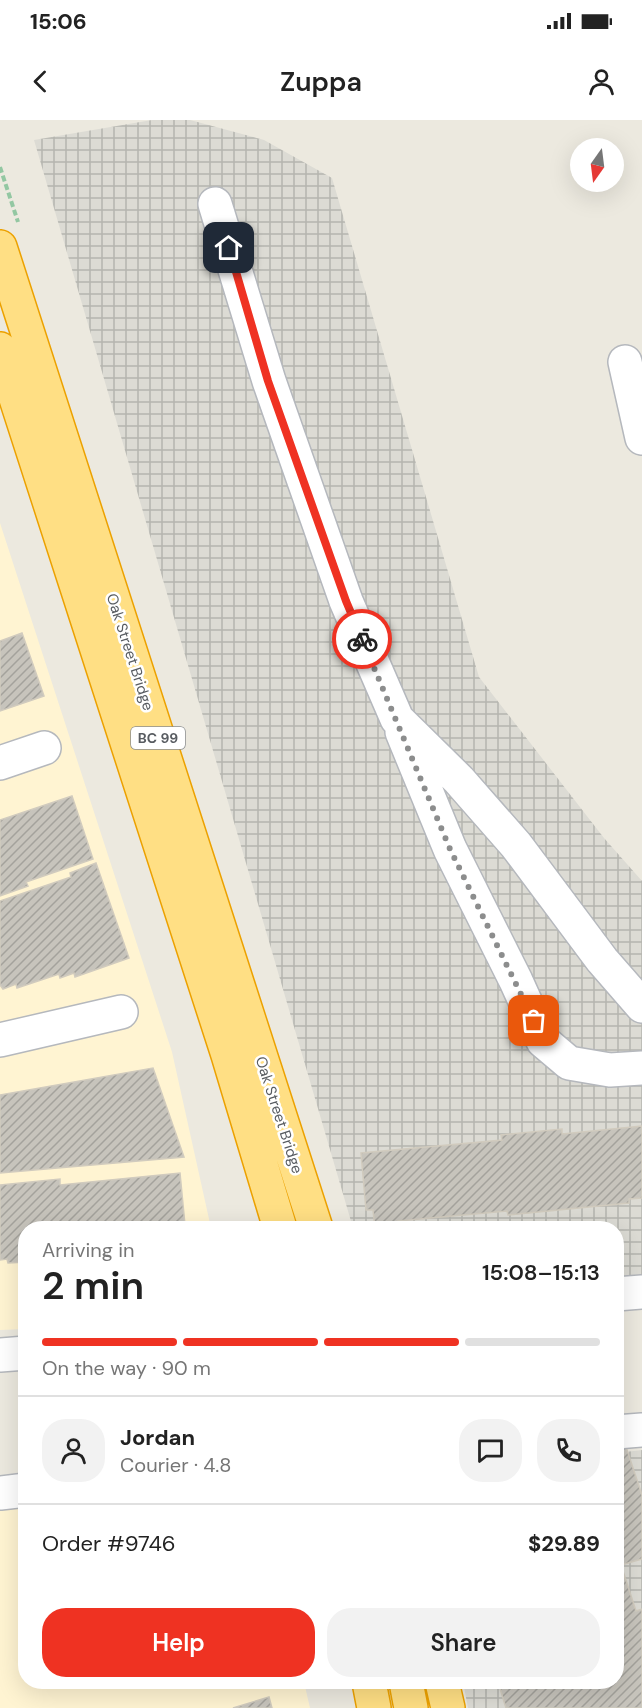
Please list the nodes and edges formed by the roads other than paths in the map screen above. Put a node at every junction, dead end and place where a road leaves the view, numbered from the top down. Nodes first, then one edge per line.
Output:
1 (215, 204) dead end
2 (0, 247) edge
3 (0, 349) edge
4 (625, 362) dead end
5 (642, 438) edge
6 (397, 719) junction
7 (44, 748) dead end
8 (0, 763) edge
9 (642, 1006) edge
10 (121, 1012) dead end
11 (0, 1040) edge
12 (642, 1068) edge
13 (278, 1221) edge
14 (314, 1221) edge
15 (642, 1292) edge
16 (624, 1293) edge
17 (18, 1354) edge
18 (0, 1355) edge
19 (642, 1430) edge
20 (624, 1431) edge
21 (18, 1491) edge
22 (0, 1493) edge
23 (370, 1689) edge
24 (407, 1689) edge
25 (443, 1689) edge
26 (374, 1708) edge
27 (411, 1708) edge
28 (447, 1708) edge

1 - 6 street
2 - 14 highway, Oak Street Bridge / BC 99
3 - 13 highway, Oak Street Bridge / BC 99
4 - 5 street
6 - 9 street
6 - 12 street
7 - 8 street
10 - 11 street
15 - 16 street
17 - 18 street
19 - 20 street
21 - 22 street
23 - 26 highway
24 - 27 highway
25 - 28 highway

